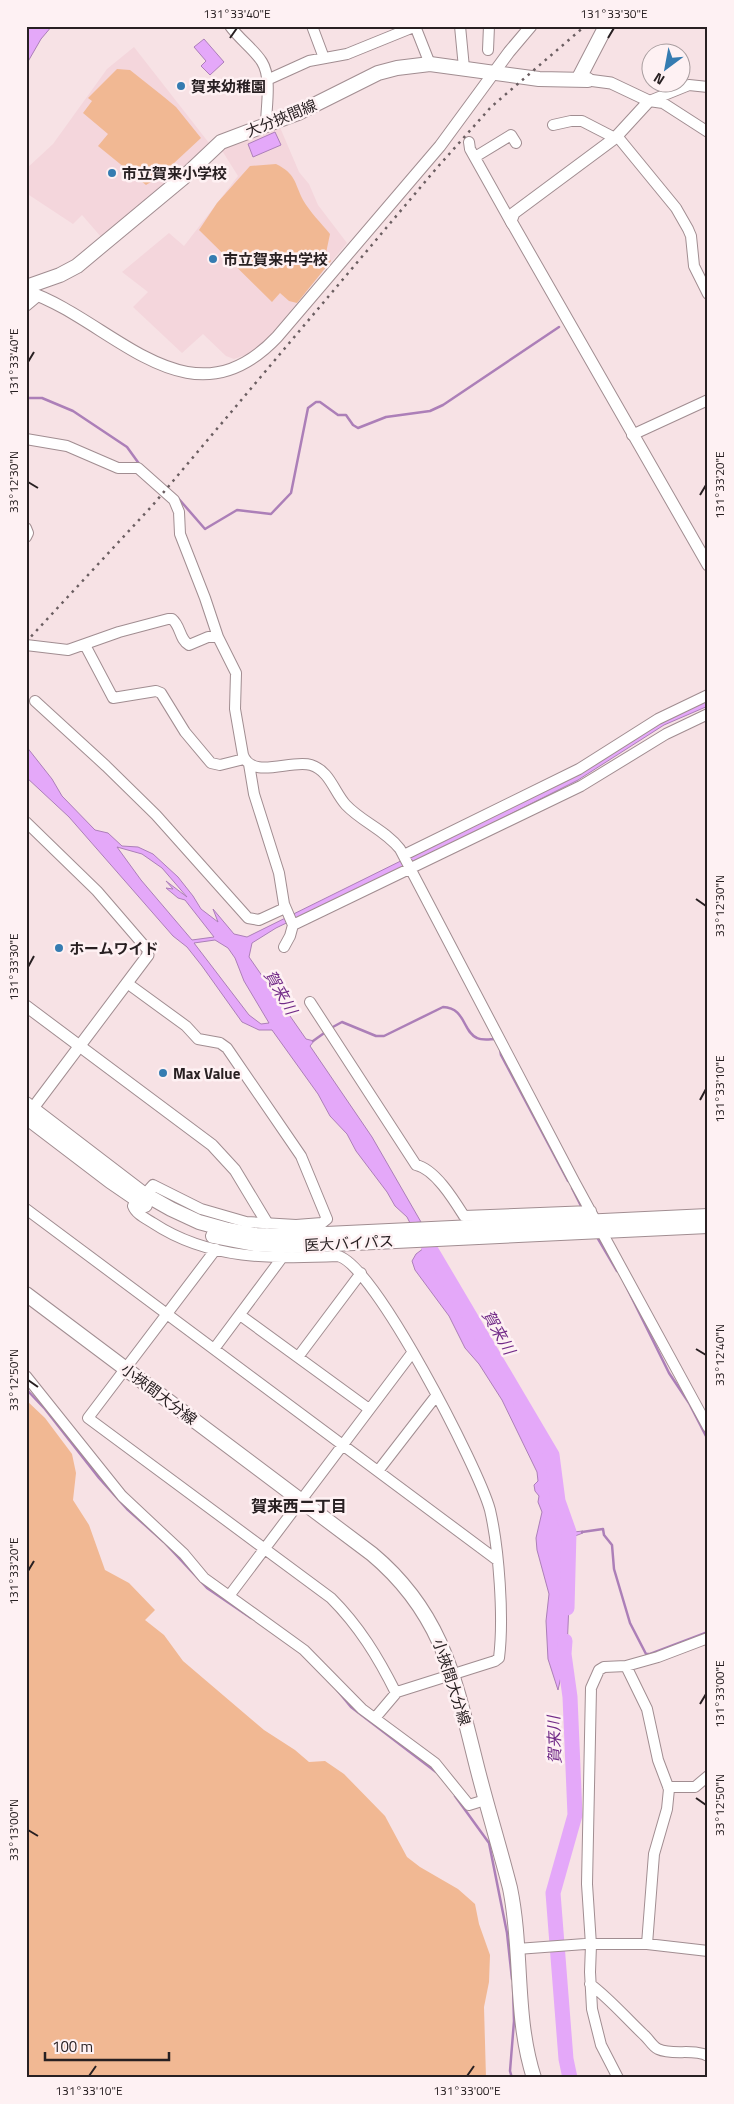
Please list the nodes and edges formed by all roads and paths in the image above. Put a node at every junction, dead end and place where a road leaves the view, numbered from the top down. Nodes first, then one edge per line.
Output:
1 (230, 26) edge
2 (312, 26) edge
3 (415, 26) edge
4 (460, 26) edge
5 (489, 26) edge
6 (531, 26) edge
7 (606, 26) edge
8 (488, 50) dead end
9 (324, 58) junction
10 (430, 64) junction
11 (464, 68) junction
12 (494, 72) junction
13 (267, 80) junction
14 (583, 80) junction
15 (708, 87) edge
16 (649, 101) junction
17 (266, 125) junction
18 (553, 125) dead end
19 (708, 132) edge
20 (616, 137) junction
21 (469, 142) dead end
22 (516, 144) dead end
23 (475, 157) junction
24 (512, 224) junction
25 (26, 287) edge
26 (26, 291) edge
27 (708, 294) edge
28 (38, 296) junction
29 (26, 306) edge
30 (708, 400) edge
31 (632, 435) junction
32 (26, 439) edge
33 (26, 528) edge
34 (26, 537) edge
35 (708, 565) edge
36 (218, 637) junction
37 (26, 645) edge
38 (85, 645) junction
39 (708, 694) edge
40 (35, 701) dead end
41 (708, 714) edge
42 (246, 761) junction
43 (26, 822) edge
44 (404, 856) junction
45 (411, 870) junction
46 (285, 908) junction
47 (293, 925) junction
48 (284, 947) dead end
49 (148, 955) joint
50 (127, 983) junction
51 (310, 1002) dead end
52 (26, 1006) edge
53 (80, 1047) junction
54 (28, 1113) edge
55 (145, 1198) junction
56 (26, 1209) edge
57 (708, 1216) edge
58 (268, 1224) junction
59 (593, 1225) junction
60 (708, 1226) edge
61 (216, 1249) junction
62 (281, 1258) junction
63 (361, 1273) junction
64 (26, 1294) edge
65 (167, 1314) junction
66 (240, 1315) junction
67 (214, 1349) junction
68 (412, 1352) junction
69 (298, 1357) junction
70 (126, 1369) junction
71 (26, 1376) edge
72 (436, 1396) junction
73 (370, 1409) junction
74 (708, 1427) edge
75 (342, 1445) junction
76 (378, 1471) junction
77 (301, 1500) junction
78 (265, 1548) junction
79 (497, 1560) junction
80 (229, 1596) junction
81 (708, 1638) edge
82 (626, 1666) junction
83 (452, 1675) junction
84 (396, 1693) junction
85 (375, 1718) junction
86 (708, 1776) edge
87 (668, 1787) junction
88 (485, 1800) junction
89 (647, 1944) junction
90 (588, 1945) junction
91 (522, 1948) junction
92 (708, 1951) edge
93 (590, 1984) junction
94 (708, 2056) edge
95 (534, 2078) edge
96 (618, 2078) edge

1 - 13 street
2 - 9 street
3 - 9 street
3 - 10 street
4 - 11 street
5 - 8 street
6 - 12 street
7 - 14 main road
9 - 13 street
10 - 11 main road, 大分挾間線
10 - 17 main road, 大分挾間線
11 - 12 main road, 大分挾間線
12 - 14 main road, 大分挾間線
12 - 28 street
13 - 17 street
14 - 16 street
15 - 16 street
16 - 19 street
16 - 20 street
17 - 25 main road, 大分挾間線
18 - 20 street
20 - 24 street
20 - 27 street
21 - 23 street
22 - 23 street
23 - 24 street
24 - 31 street
26 - 28 street
28 - 29 street
30 - 31 street
31 - 35 street
32 - 36 street
33 - 34 street
36 - 38 street
36 - 42 street
37 - 38 street
38 - 42 street
39 - 44 street
40 - 46 street
41 - 45 street
42 - 44 street
42 - 46 street
43 - 49 street
44 - 45 street
45 - 47 street
45 - 59 street
46 - 47 street
47 - 48 street
49 - 50 street
50 - 53 street
50 - 58 street
51 - 59 street
52 - 53 street
53 - 54 street
53 - 58 street
54 - 55 main road, 医大バイパス
55 - 58 street
55 - 59 main road
55 - 59 main road, 医大バイパス
55 - 61 street
56 - 65 street
57 - 59 main road, 医大バイパス
59 - 60 main road, 医大バイパス
59 - 74 street
61 - 62 street
61 - 65 street
62 - 63 street
62 - 66 street
63 - 68 street
63 - 69 street
64 - 70 main road, 小挾間大分線
65 - 67 street
65 - 70 street
66 - 67 street
66 - 69 street
67 - 75 street
68 - 72 street
68 - 73 street
69 - 73 street
70 - 77 main road, 小挾間大分線
70 - 78 street
71 - 80 street
72 - 76 street
72 - 79 street
73 - 75 street
75 - 76 street
75 - 77 street
76 - 79 street
77 - 78 street
77 - 83 main road, 小挾間大分線
78 - 80 street
78 - 84 street
79 - 83 street
80 - 85 street
81 - 82 street
82 - 87 street
82 - 90 street
83 - 84 street
83 - 88 main road, 小挾間大分線
84 - 85 street
85 - 88 street
86 - 87 street
87 - 89 street
88 - 91 main road, 小挾間大分線
89 - 90 street
89 - 92 street
90 - 91 street
90 - 93 street
91 - 95 main road, 小挾間大分線
93 - 94 street
93 - 96 street

